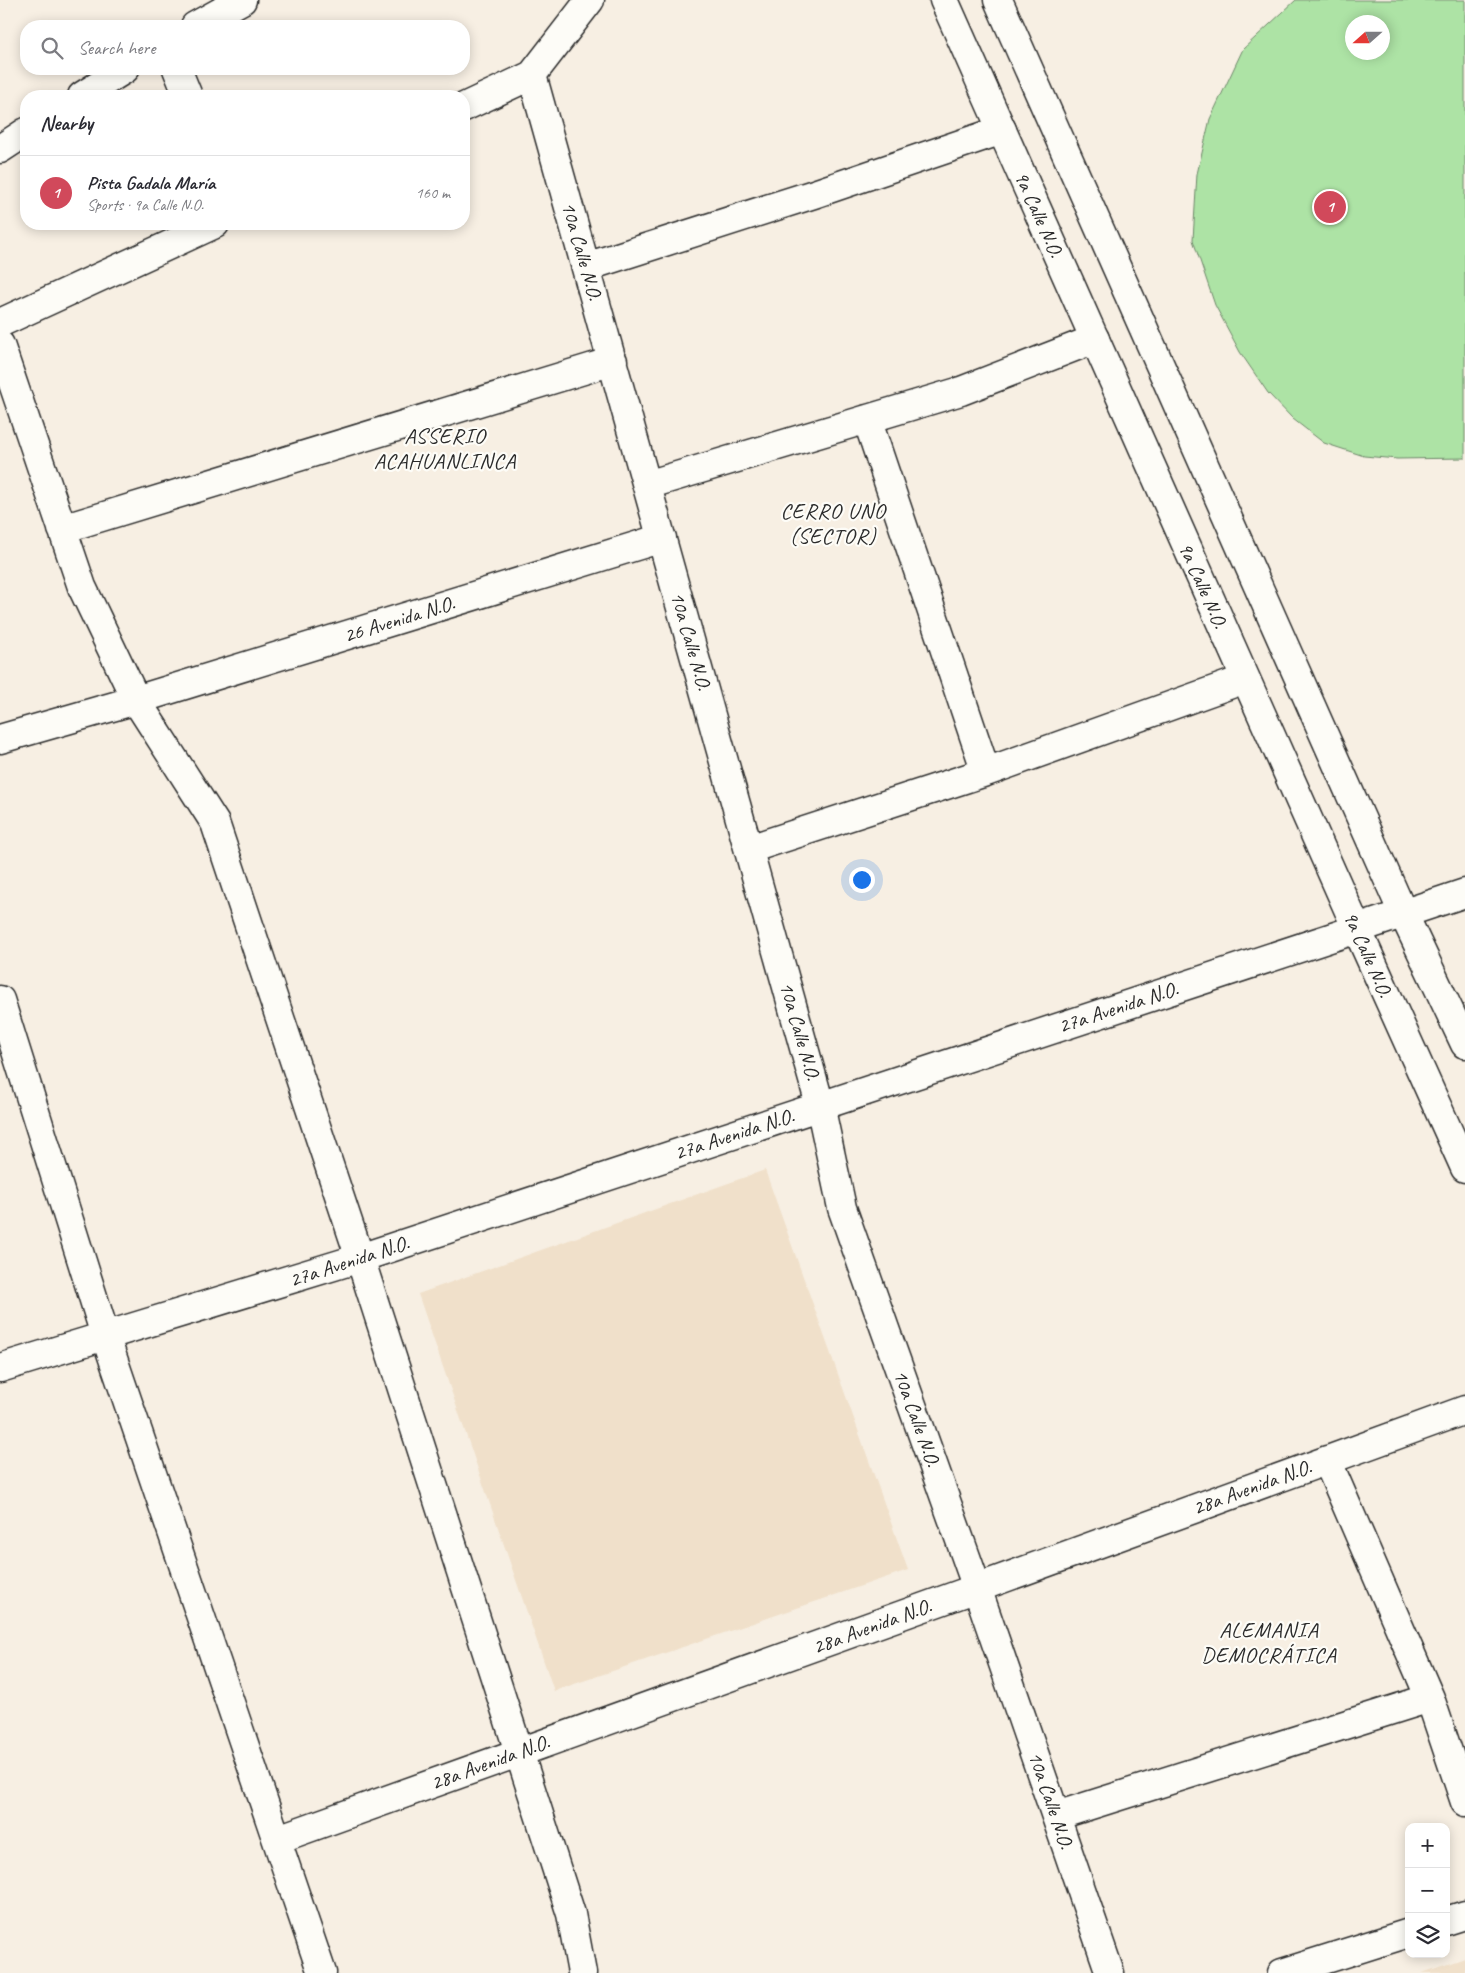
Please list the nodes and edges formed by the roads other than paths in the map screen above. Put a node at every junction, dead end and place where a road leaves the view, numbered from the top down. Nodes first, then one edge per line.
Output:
1 (242, 0) edge
2 (590, 0) edge
3 (944, 0) edge
4 (998, 0) edge
5 (206, 20) edge
6 (115, 75) edge
7 (179, 75) edge
8 (532, 75) junction
9 (92, 90) edge
10 (186, 90) edge
11 (470, 104) edge
12 (1002, 130) junction
13 (20, 136) edge
14 (0, 149) edge
15 (202, 230) edge
16 (586, 267) junction
17 (0, 324) edge
18 (1095, 339) junction
19 (0, 345) edge
20 (613, 361) junction
21 (867, 419) junction
22 (647, 485) junction
23 (62, 529) junction
24 (662, 538) junction
25 (1245, 679) junction
26 (136, 700) junction
27 (0, 739) edge
28 (986, 772) junction
29 (749, 849) junction
30 (1465, 893) edge
31 (1404, 913) junction
32 (1357, 929) junction
33 (0, 1000) edge
34 (7, 1044) edge
35 (1465, 1044) edge
36 (820, 1105) junction
37 (1465, 1168) edge
38 (360, 1258) junction
39 (106, 1335) junction
40 (0, 1368) edge
41 (1465, 1410) edge
42 (1328, 1460) junction
43 (978, 1588) junction
44 (1430, 1698) junction
45 (519, 1752) junction
46 (1465, 1802) edge
47 (1056, 1816) junction
48 (278, 1839) junction
49 (1465, 1916) edge
50 (1450, 1920) edge
51 (1405, 1934) edge
52 (322, 1973) edge
53 (582, 1973) edge
54 (1110, 1973) edge
55 (1282, 1973) edge

1 - 5 street
2 - 8 street
3 - 12 street, 9a Calle N.O.
4 - 31 street
6 - 9 street
7 - 10 street
8 - 11 street
8 - 16 street, 10a Calle N.O.
12 - 16 street
12 - 18 street, 9a Calle N.O.
13 - 14 street
15 - 17 street
16 - 20 street, 10a Calle N.O.
18 - 21 street
18 - 25 street, 9a Calle N.O.
19 - 23 street
20 - 22 street, 10a Calle N.O.
20 - 23 street
21 - 22 street
21 - 28 street
22 - 24 street, 10a Calle N.O.
23 - 26 street
24 - 26 street, 26 Avenida N.O.
24 - 29 street, 10a Calle N.O.
25 - 28 street
25 - 32 street, 9a Calle N.O.
26 - 27 street, 26 Avenida N.O.
26 - 38 street
28 - 29 street
29 - 36 street, 10a Calle N.O.
30 - 31 street, 27a Avenida N.O.
31 - 32 street, 27a Avenida N.O.
31 - 35 street
32 - 36 street, 27a Avenida N.O.
32 - 37 street, 9a Calle N.O.
33 - 34 street
34 - 39 street
36 - 38 street, 27a Avenida N.O.
36 - 43 street, 10a Calle N.O.
38 - 39 street, 27a Avenida N.O.
38 - 45 street
39 - 40 street, 27a Avenida N.O.
39 - 48 street
41 - 42 street, 28a Avenida N.O.
42 - 43 street, 28a Avenida N.O.
42 - 44 street
43 - 45 street, 28a Avenida N.O.
43 - 47 street, 10a Calle N.O.
44 - 46 street
44 - 47 street
45 - 48 street, 28a Avenida N.O.
45 - 53 street
47 - 54 street, 10a Calle N.O.
48 - 52 street
49 - 50 street
51 - 55 street

